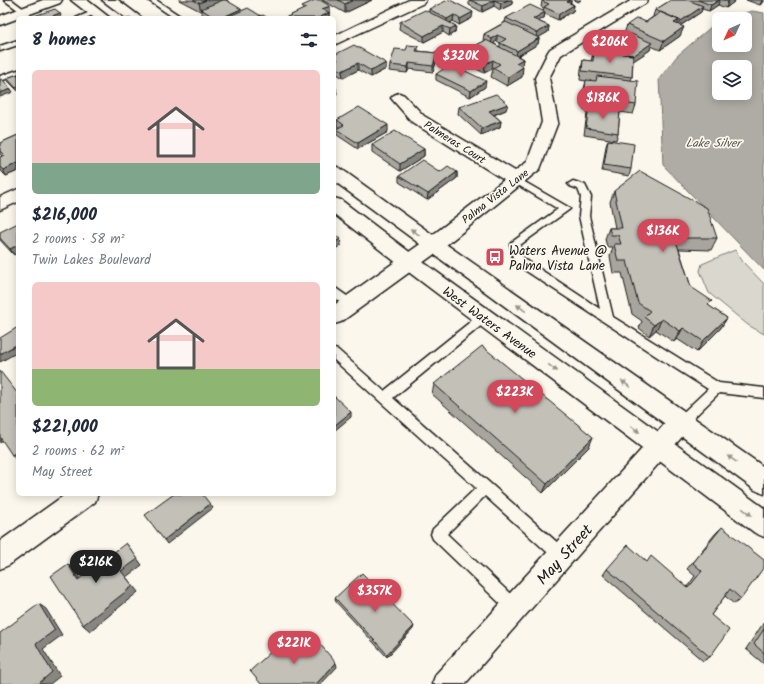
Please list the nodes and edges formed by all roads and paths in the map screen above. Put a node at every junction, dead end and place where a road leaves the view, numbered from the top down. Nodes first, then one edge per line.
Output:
1 (7, 0) edge
2 (55, 0) edge
3 (78, 0) edge
4 (109, 0) edge
5 (151, 0) edge
6 (419, 0) edge
7 (641, 0) edge
8 (24, 12) junction
9 (99, 15) edge
10 (132, 16) edge
11 (176, 16) edge
12 (0, 21) edge
13 (336, 40) edge
14 (16, 43) edge
15 (0, 49) edge
16 (16, 73) edge
17 (0, 79) edge
18 (399, 98) dead end
19 (336, 173) edge
20 (516, 180) junction
21 (573, 184) dead end
22 (16, 196) edge
23 (0, 204) edge
24 (336, 206) edge
25 (575, 209) junction
26 (433, 245) junction
27 (409, 262) junction
28 (336, 293) edge
29 (350, 304) junction
30 (336, 314) edge
31 (484, 317) junction
32 (608, 319) junction
33 (336, 356) edge
34 (717, 388) junction
35 (764, 393) edge
36 (384, 398) junction
37 (680, 423) junction
38 (660, 447) junction
39 (764, 482) edge
40 (485, 488) junction
41 (83, 496) edge
42 (764, 524) edge
43 (0, 556) edge
44 (562, 556) junction
45 (515, 608) junction
46 (446, 684) edge

1 - 8 lane
2 - 8 street
3 - 9 main road
4 - 10 main road
5 - 11 lane
6 - 13 street
7 - 20 street, Palma Vista Lane
8 - 12 street
14 - 15 lane
16 - 17 lane
18 - 20 street, Palmeras Court
26 -> 19 main road
20 - 25 lane
20 - 26 street, Palma Vista Lane
21 - 25 lane
22 - 23 street
24 - 27 main road, West Waters Avenue
25 - 32 lane
25 - 32 lane
26 - 27 street, Palma Vista Lane
37 -> 26 main road
27 - 29 street, Palma Vista Lane
27 - 31 main road, West Waters Avenue
28 - 29 lane
29 - 30 street, Palma Vista Lane
31 - 36 lane
31 -> 38 main road, West Waters Avenue
32 - 34 lane
33 - 36 lane
34 - 35 lane
34 - 37 lane
36 - 40 lane
37 - 38 street, May Street
39 -> 37 main road
38 -> 42 main road, West Waters Avenue
38 - 44 street, May Street
40 - 44 lane
40 - 45 lane
41 - 43 street
44 - 45 street, May Street
45 - 46 street, May Street

